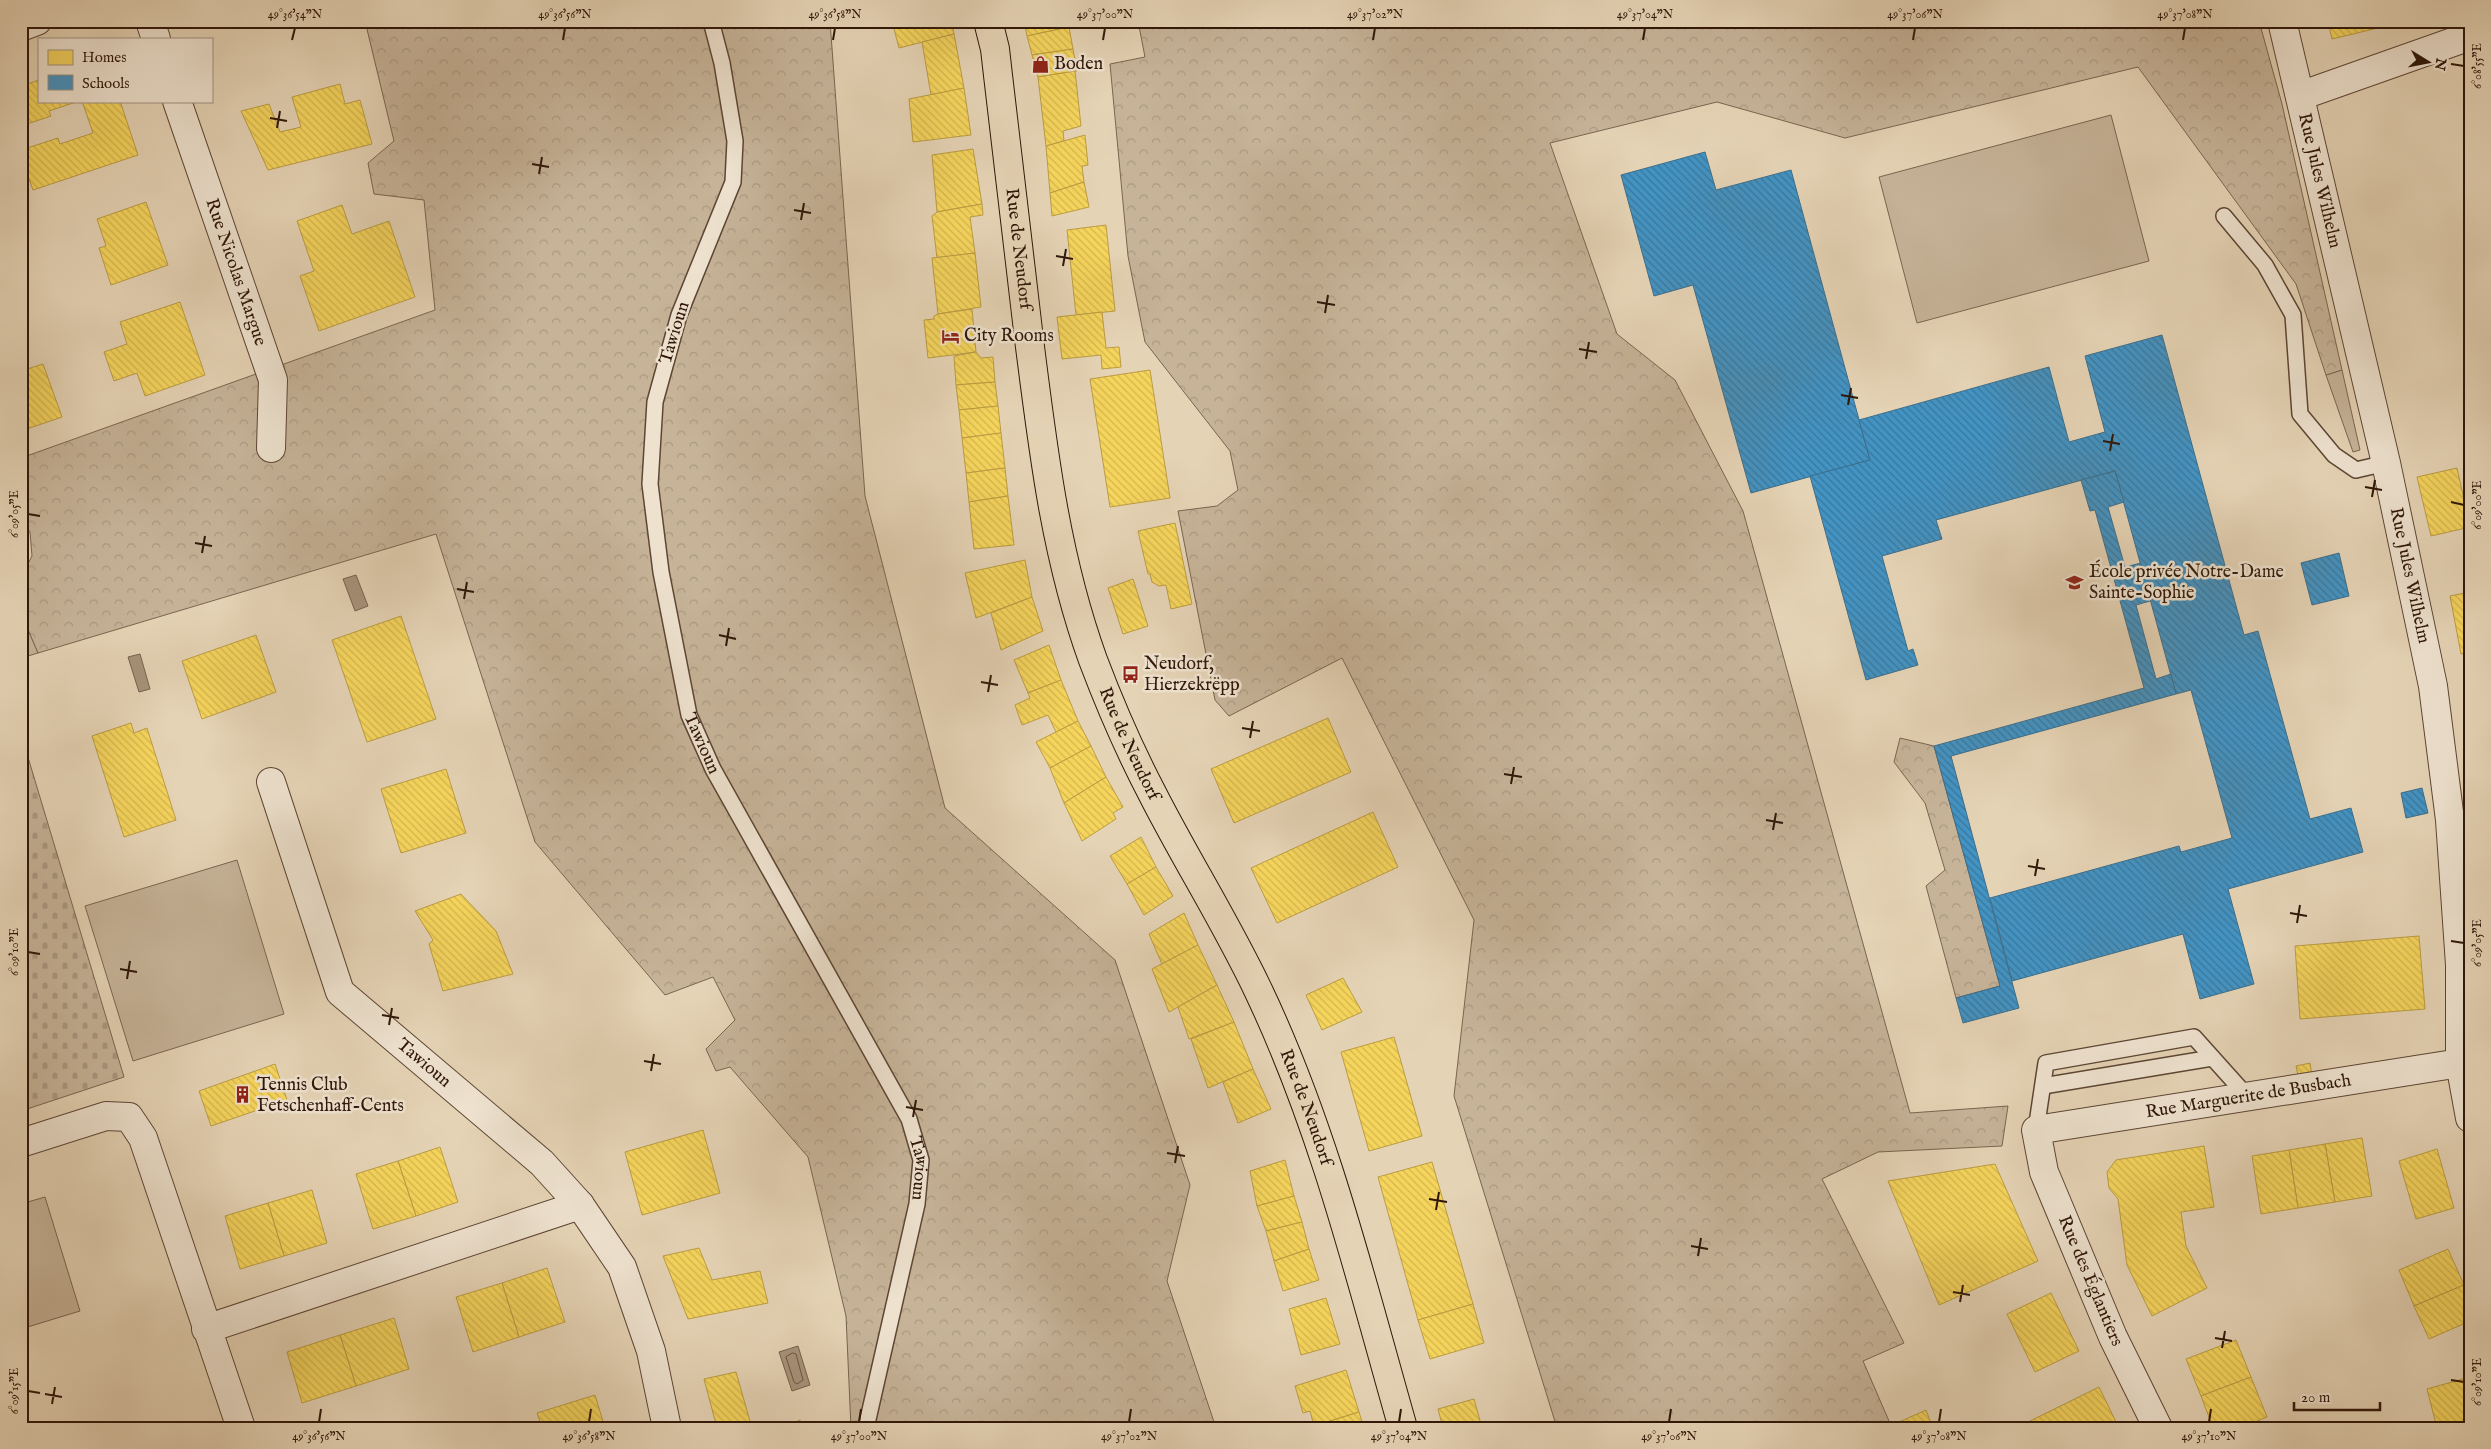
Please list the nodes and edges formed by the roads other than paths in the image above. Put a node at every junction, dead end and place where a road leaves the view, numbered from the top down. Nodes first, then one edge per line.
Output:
1 (37, 21) edge
2 (150, 21) edge
3 (711, 21) edge
4 (988, 21) edge
5 (2282, 21) edge
6 (21, 26) edge
7 (2470, 36) edge
8 (156, 38) edge
9 (2300, 96) junction
10 (178, 102) edge
11 (2224, 216) dead end
12 (270, 448) dead end
13 (2386, 463) junction
14 (271, 782) dead end
15 (2212, 1058) junction
16 (2460, 1064) junction
17 (2043, 1086) junction
18 (2246, 1095) junction
19 (2470, 1118) edge
20 (2036, 1130) junction
21 (21, 1143) edge
22 (580, 1205) junction
23 (206, 1329) junction
24 (241, 1428) edge
25 (667, 1428) edge
26 (866, 1428) edge
27 (1403, 1428) edge
28 (2158, 1428) edge

1 - 6 street
2 - 8 street
3 - 26 lane, Tawioun
4 - 27 main road, Rue de Neudorf
5 - 9 street, Rue Jules Wilhelm
7 - 9 street, Rue Jules Wilhelm
9 - 13 street, Rue Jules Wilhelm
10 - 12 street, Rue Nicolas Margue
11 - 13 lane
13 - 16 street, Rue Jules Wilhelm
14 - 22 street, Tawioun
15 - 17 lane
15 - 17 lane
15 - 18 lane
16 - 18 street, Rue Marguerite de Busbach
16 - 19 street, Rue Jules Wilhelm
17 - 20 lane
18 - 20 street, Rue Marguerite de Busbach
20 - 28 street, Rue des Églantiers
21 - 23 street
22 - 23 street
22 - 25 street, Tawioun
23 - 24 street

